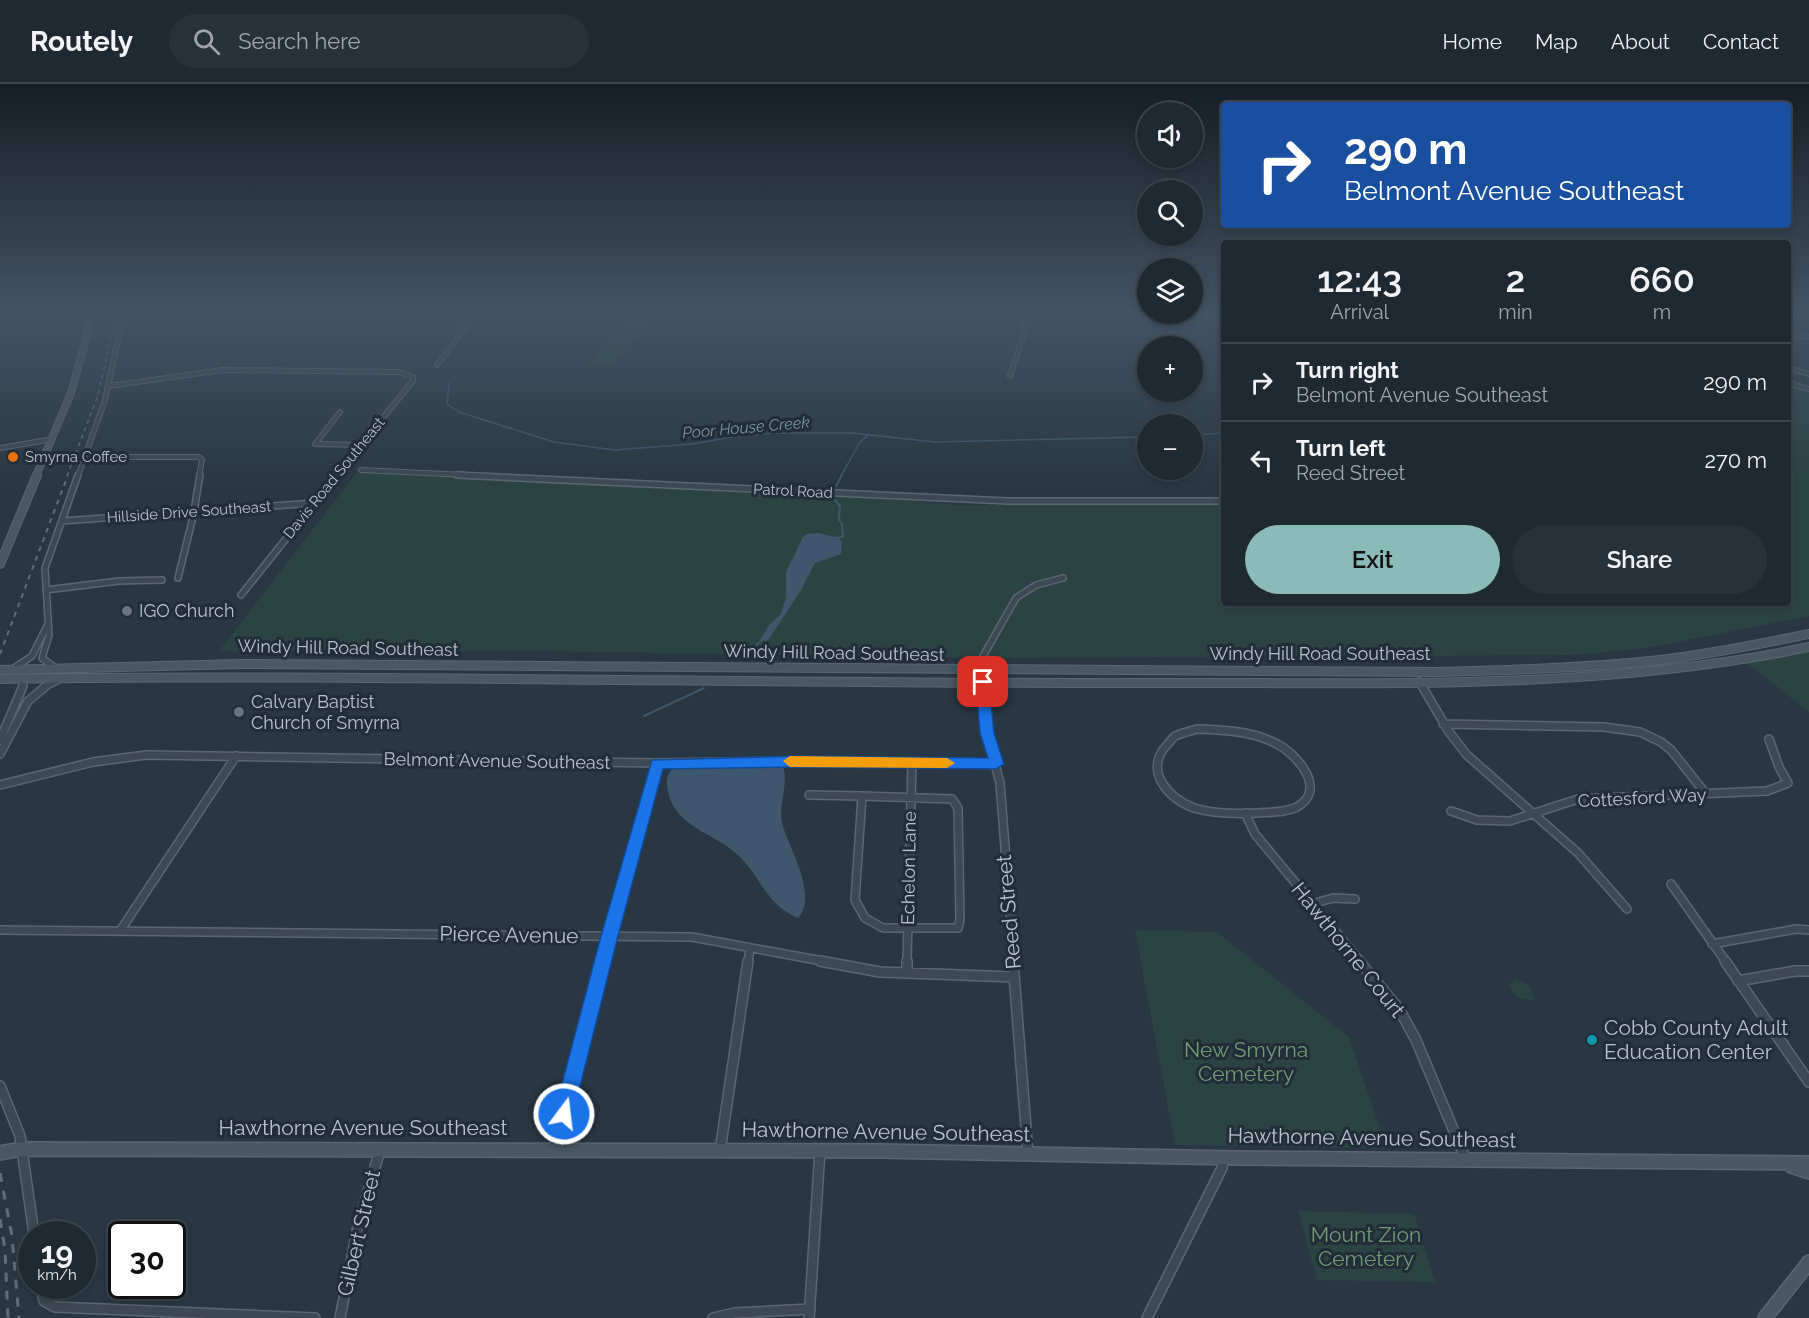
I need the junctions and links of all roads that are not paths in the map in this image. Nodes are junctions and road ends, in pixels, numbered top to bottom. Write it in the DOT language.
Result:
graph roads {
  1 [pos="79,370"];
  2 [pos="112,370"];
  3 [pos="1012,370"];
  4 [pos="1010,376"];
  5 [pos="1791,384"];
  6 [pos="109,386"];
  7 [pos="1809,389"];
  8 [pos="340,412"];
  9 [pos="53,439"];
  10 [pos="360,445"];
  11 [pos="0,448"];
  12 [pos="85,457"];
  13 [pos="362,470"];
  14 [pos="1221,501"];
  15 [pos="316,503"];
  16 [pos="194,512"];
  17 [pos="62,521"];
  18 [pos="0,564"];
  19 [pos="178,578"];
  20 [pos="1063,578"];
  21 [pos="162,580"];
  22 [pos="46,590"];
  23 [pos="241,595"];
  24 [pos="49,623"];
  25 [pos="1809,634"];
  26 [pos="1809,647"];
  27 [pos="54,667"];
  28 [pos="10,669"];
  29 [pos="0,670"];
  30 [pos="982,671"];
  31 [pos="72,676"];
  32 [pos="21,678"];
  33 [pos="0,679"];
  34 [pos="1419,681"];
  35 [pos="983,682"];
  36 [pos="1443,724"];
  37 [pos="1769,739"];
  38 [pos="0,740"];
  39 [pos="0,754"];
  40 [pos="236,756"];
  41 [pos="912,762"];
  42 [pos="657,763"];
  43 [pos="996,764"];
  44 [pos="0,785"];
  45 [pos="1706,794"];
  46 [pos="809,795"];
  47 [pos="862,795"];
  48 [pos="910,798"];
  49 [pos="1451,811"];
  50 [pos="1245,813"];
  51 [pos="1535,814"];
  52 [pos="1671,884"];
  53 [pos="1355,899"];
  54 [pos="1312,904"];
  55 [pos="1627,909"];
  56 [pos="907,929"];
  57 [pos="0,930"];
  58 [pos="1809,930"];
  59 [pos="120,931"];
  60 [pos="609,936"];
  61 [pos="1712,944"];
  62 [pos="750,948"];
  63 [pos="1809,971"];
  64 [pos="907,974"];
  65 [pos="1014,976"];
  66 [pos="1738,981"];
  67 [pos="1809,1082"];
  68 [pos="0,1086"];
  69 [pos="22,1149"];
  70 [pos="380,1149"];
  71 [pos="554,1149"];
  72 [pos="820,1150"];
  73 [pos="720,1151"];
  74 [pos="0,1153"];
  75 [pos="1028,1154"];
  76 [pos="1223,1157"];
  77 [pos="1467,1160"];
  78 [pos="1771,1161"];
  79 [pos="1809,1163"];
  80 [pos="1809,1172"];
  81 [pos="32,1221"];
  82 [pos="1809,1262"];
  83 [pos="43,1299"];
  84 [pos="809,1314"];
  85 [pos="315,1318"];
  86 [pos="340,1318"];
  87 [pos="713,1318"];
  88 [pos="1147,1318"];
  89 [pos="1765,1318"];
  1 -- 9 [label="main road"];
  2 -- 6 [label="street"];
  3 -- 4 [label="street"];
  5 -- 7 [label="street"];
  6 -- 10 [label="street, Davis Road Southeast"];
  6 -- 12 [label="street"];
  8 -- 10 [label="street"];
  9 -- 11 [label="street"];
  9 -- 18 [label="main road"];
  10 -- 15 [label="street, Davis Road Southeast"];
  12 -- 16 [label="street"];
  12 -- 17 [label="street"];
  13 -- 14 [label="street, Patrol Road"];
  15 -- 16 [label="street, Hillside Drive Southeast"];
  15 -- 23 [label="street, Davis Road Southeast"];
  16 -- 17 [label="street, Hillside Drive Southeast"];
  16 -- 19 [label="street"];
  17 -- 22 [label="street"];
  20 -- 30 [label="street"];
  21 -- 22 [label="street"];
  22 -- 24 [label="street"];
  24 -- 27 [label="street"];
  24 -- 28 [label="street"];
  25 -- 30 [label="main road, Windy Hill Road Southeast"];
  26 -- 34 [label="main road, Windy Hill Road Southeast"];
  27 -- 28 [label="main road, Windy Hill Road Southeast"];
  27 -- 30 [label="main road, Windy Hill Road Southeast"];
  28 -- 29 [label="main road, Windy Hill Road Southeast"];
  30 -- 35 [label="street, Reed Street"];
  31 -- 32 [label="main road, Windy Hill Road Southeast"];
  31 -- 35 [label="main road, Windy Hill Road Southeast"];
  31 -- 39 [label="street"];
  32 -- 33 [label="main road, Windy Hill Road Southeast"];
  32 -- 38 [label="street"];
  34 -- 35 [label="main road, Windy Hill Road Southeast"];
  34 -- 36 [label="street"];
  35 -- 43 [label="street, Reed Street"];
  36 -- 45 [label="street"];
  36 -- 51 [label="street"];
  37 -- 45 [label="street, Cottesford Way"];
  40 -- 42 [label="street, Belmont Avenue Southeast"];
  40 -- 44 [label="street, Belmont Avenue Southeast"];
  40 -- 59 [label="street"];
  41 -- 42 [label="street, Belmont Avenue Southeast"];
  41 -- 43 [label="street, Belmont Avenue Southeast"];
  41 -- 48 [label="street, Echelon Lane"];
  42 -- 60 [label="street"];
  43 -- 65 [label="street, Reed Street"];
  45 -- 51 [label="street, Cottesford Way"];
  46 -- 47 [label="street"];
  47 -- 48 [label="street"];
  47 -- 56 [label="street"];
  48 -- 56 [label="street, Echelon Lane"];
  48 -- 56 [label="street"];
  49 -- 51 [label="street, Cottesford Way"];
  50 -- 50 [label="street"];
  50 -- 54 [label="street, Hawthorne Court"];
  51 -- 55 [label="street"];
  52 -- 61 [label="street"];
  53 -- 54 [label="street"];
  54 -- 77 [label="street, Hawthorne Court"];
  56 -- 64 [label="street, Echelon Lane"];
  57 -- 59 [label="street, Pierce Avenue"];
  58 -- 61 [label="street"];
  59 -- 60 [label="street, Pierce Avenue"];
  60 -- 62 [label="street, Pierce Avenue"];
  60 -- 71 [label="street"];
  61 -- 66 [label="street"];
  62 -- 64 [label="street, Pierce Avenue"];
  62 -- 73 [label="street"];
  63 -- 66 [label="street"];
  64 -- 65 [label="street, Pierce Avenue"];
  65 -- 75 [label="street, Reed Street"];
  66 -- 67 [label="street"];
  68 -- 69 [label="street"];
  69 -- 70 [label="main road, Hawthorne Avenue Southeast"];
  69 -- 74 [label="main road, Hawthorne Avenue Southeast"];
  69 -- 81 [label="street"];
  70 -- 71 [label="main road, Hawthorne Avenue Southeast"];
  70 -- 86 [label="street, Gilbert Street"];
  71 -- 73 [label="main road, Hawthorne Avenue Southeast"];
  72 -- 73 [label="main road, Hawthorne Avenue Southeast"];
  72 -- 75 [label="main road, Hawthorne Avenue Southeast"];
  72 -- 84 [label="street"];
  75 -- 76 [label="main road, Hawthorne Avenue Southeast"];
  76 -- 77 [label="main road, Hawthorne Avenue Southeast"];
  76 -- 88 [label="street"];
  77 -- 78 [label="main road, Hawthorne Avenue Southeast"];
  78 -- 79 [label="main road, Hawthorne Avenue Southeast"];
  78 -- 80 [label="main road, Hawthorne Avenue Southeast"];
  82 -- 89 [label="main road"];
  83 -- 85 [label="street"];
  84 -- 87 [label="street"];
}
